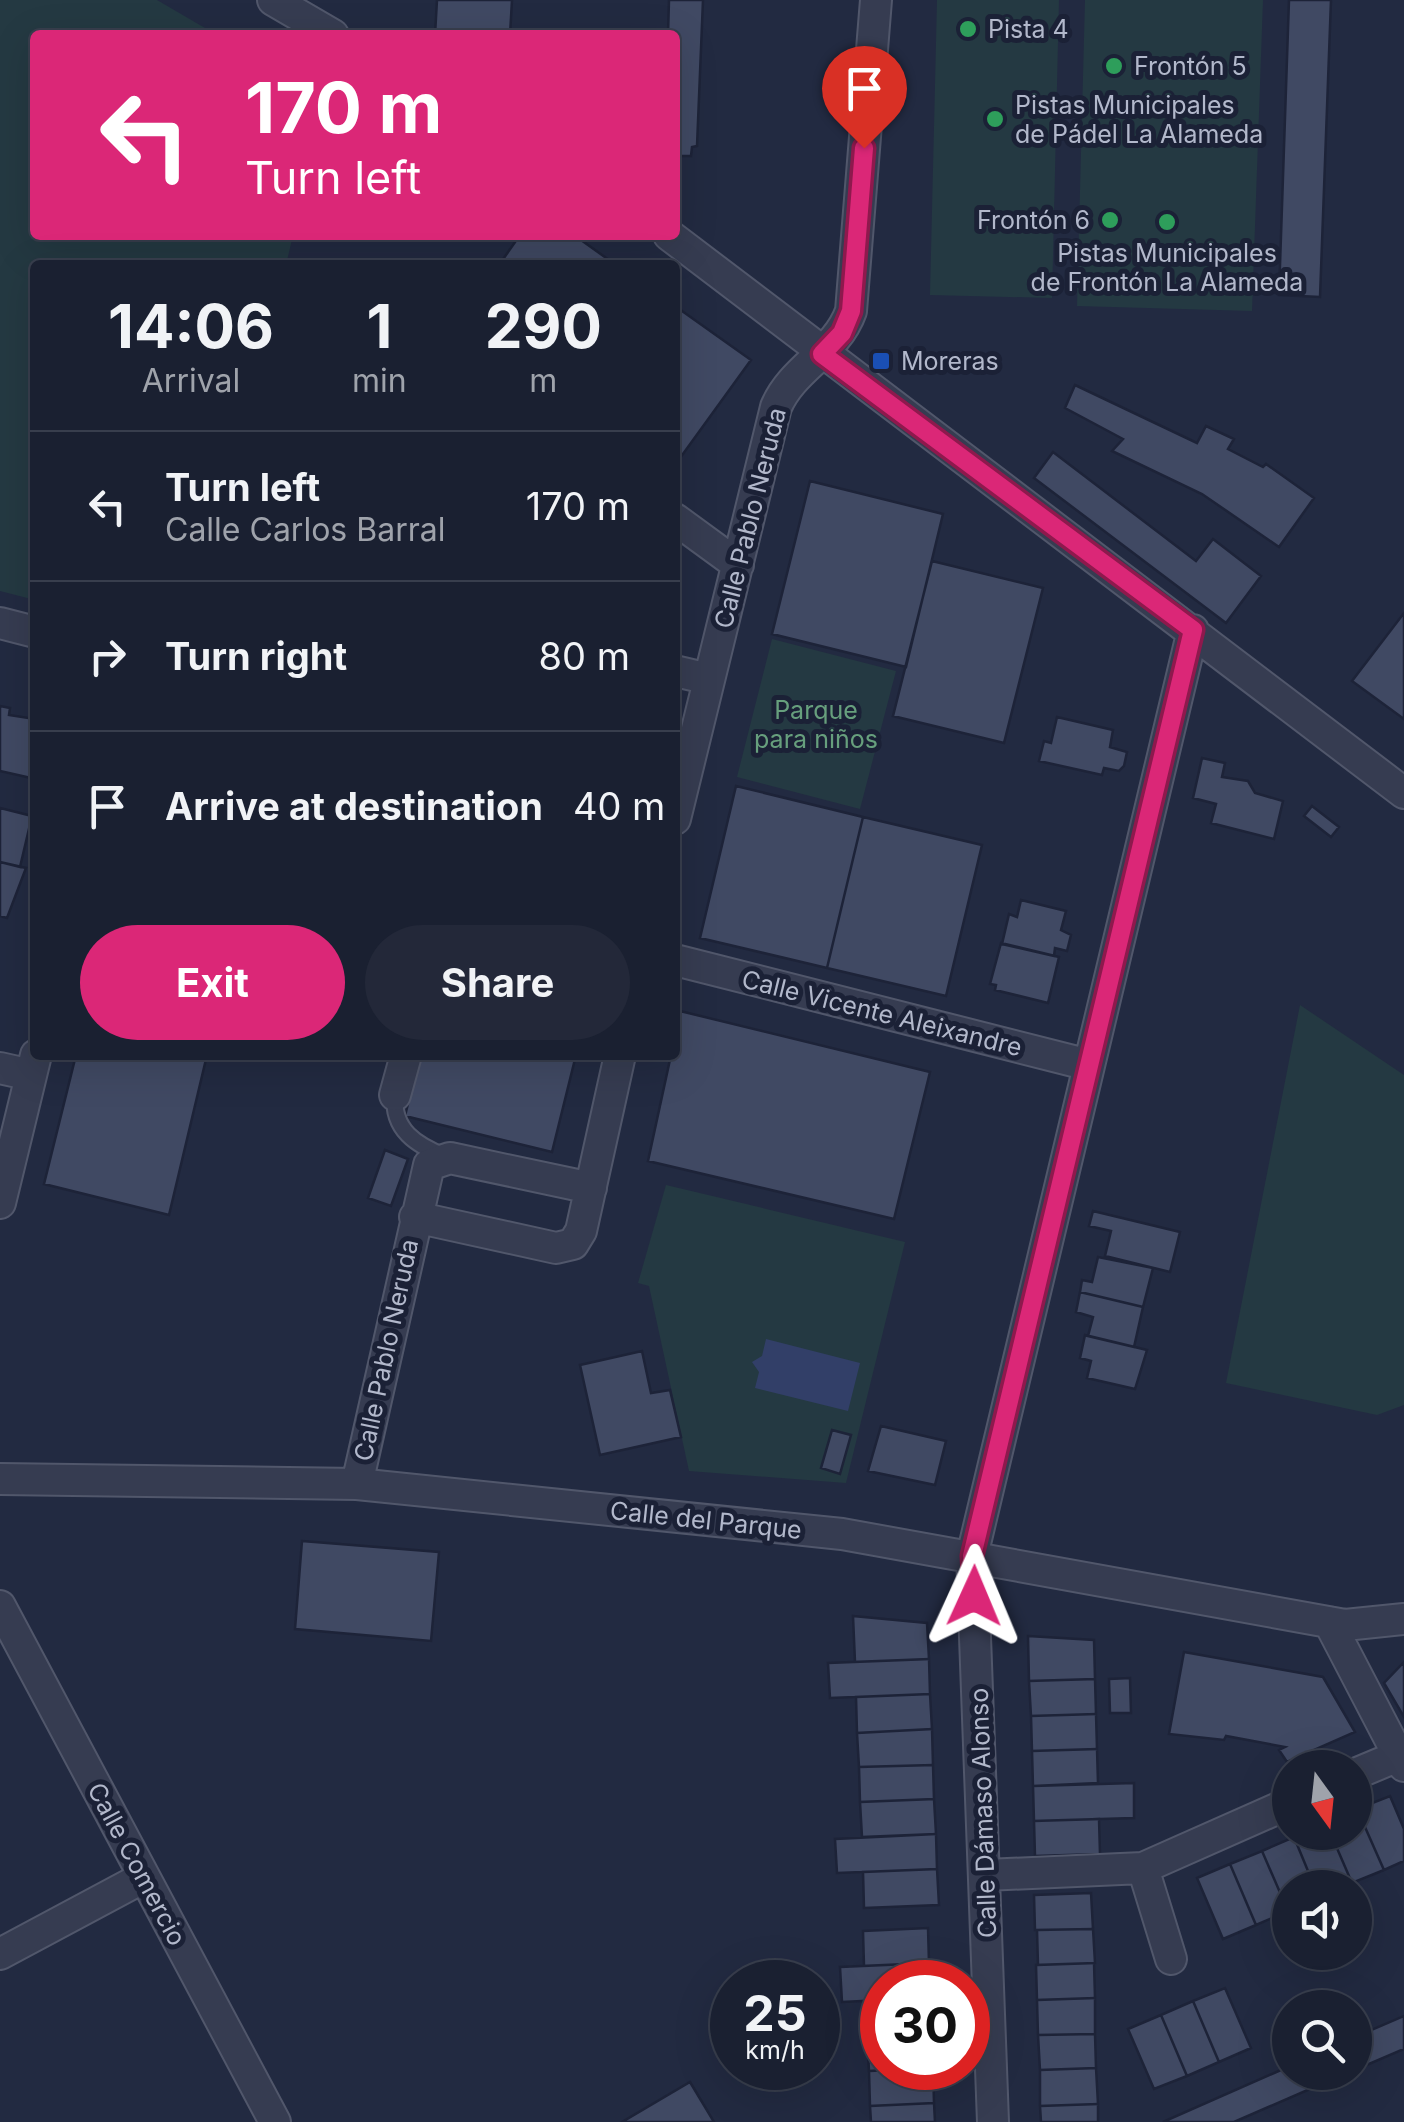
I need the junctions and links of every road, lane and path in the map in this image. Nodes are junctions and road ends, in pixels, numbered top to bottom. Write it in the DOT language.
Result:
graph roads {
  1 [pos="273,0"];
  2 [pos="876,0"];
  3 [pos="324,30"];
  4 [pos="676,240"];
  5 [pos="822,354"];
  6 [pos="680,523"];
  7 [pos="738,565"];
  8 [pos="0,623"];
  9 [pos="1193,630"];
  10 [pos="30,631"];
  11 [pos="680,672"];
  12 [pos="709,680"];
  13 [pos="1404,793"];
  14 [pos="680,798"];
  15 [pos="680,961"];
  16 [pos="405,1060"];
  17 [pos="619,1060"];
  18 [pos="34,1065"];
  19 [pos="1088,1066"];
  20 [pos="0,1068"];
  21 [pos="395,1095"];
  22 [pos="450,1158"];
  23 [pos="590,1188"];
  24 [pos="0,1203"];
  25 [pos="415,1217"];
  26 [pos="0,1479"];
  27 [pos="357,1484"];
  28 [pos="972,1556"];
  29 [pos="0,1606"];
  30 [pos="1404,1619"];
  31 [pos="1328,1622"];
  32 [pos="1401,1761"];
  33 [pos="1372,1769"];
  34 [pos="1272,1811"];
  35 [pos="1143,1868"];
  36 [pos="986,1875"];
  37 [pos="144,1877"];
  38 [pos="0,1954"];
  39 [pos="1171,1959"];
  40 [pos="275,2122"];
  41 [pos="993,2122"];
  1 -- 3 [label="street"];
  2 -- 5 [label="street, Calle Pablo Neruda"];
  4 -- 5 [label="street"];
  5 -- 7 [label="street, Calle Pablo Neruda"];
  5 -- 9 [label="street"];
  6 -- 7 [label="street"];
  7 -- 12 [label="street, Calle Pablo Neruda"];
  8 -- 10 [label="street"];
  9 -- 13 [label="street"];
  9 -- 19 [label="street, Calle Dámaso Alonso"];
  11 -- 12 [label="street"];
  12 -- 14 [label="street, Calle Pablo Neruda"];
  15 -- 19 [label="street, Calle Vicente Aleixandre"];
  16 -- 21 [label="street"];
  17 -- 23 [label="street, Calle Pablo Neruda"];
  18 -- 20 [label="street"];
  18 -- 24 [label="street"];
  19 -- 28 [label="street, Calle Dámaso Alonso"];
  21 -- 22 [label="lane"];
  22 -- 23 [label="street"];
  22 -- 25 [label="street, Calle Pablo Neruda"];
  23 -- 25 [label="street, Calle Pablo Neruda"];
  25 -- 27 [label="street, Calle Pablo Neruda"];
  26 -- 27 [label="street, Calle del Parque"];
  27 -- 28 [label="street, Calle del Parque"];
  28 -- 31 [label="street, Calle del Parque"];
  28 -- 36 [label="street, Calle Dámaso Alonso"];
  29 -- 37 [label="street, Calle Comercio"];
  30 -- 31 [label="street, Calle del Parque"];
  31 -- 32 [label="street"];
  32 -- 33 [label="street"];
  34 -- 35 [label="street"];
  35 -- 36 [label="street"];
  35 -- 39 [label="street"];
  36 -- 41 [label="street, Calle Dámaso Alonso"];
  37 -- 38 [label="street"];
  37 -- 40 [label="street, Calle Comercio"];
}
